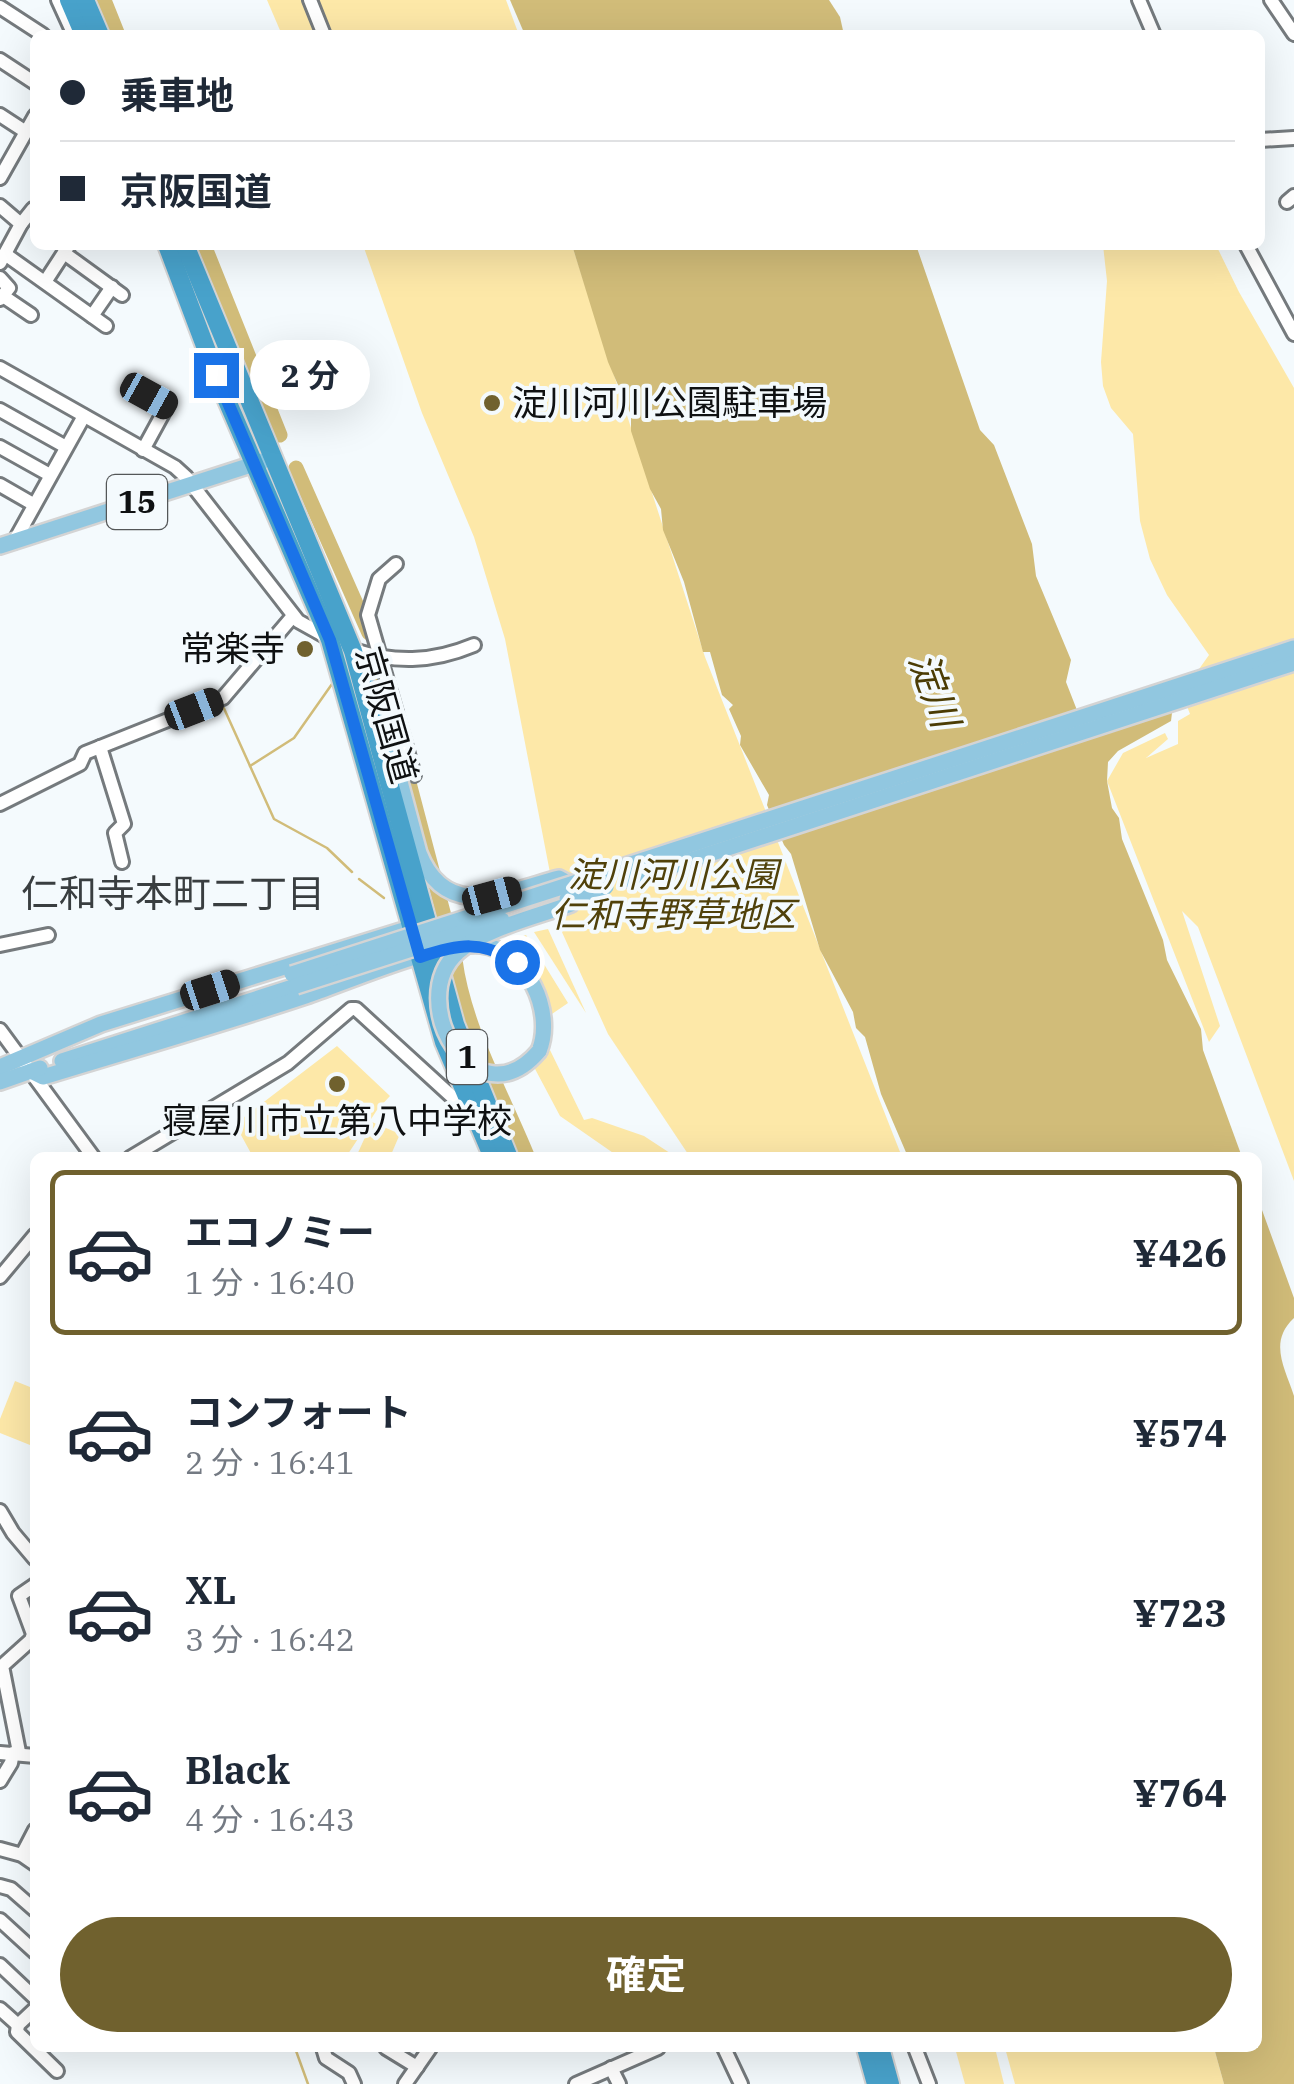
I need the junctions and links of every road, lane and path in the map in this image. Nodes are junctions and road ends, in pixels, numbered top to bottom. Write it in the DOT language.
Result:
graph roads {
  1 [pos="58,0"];
  2 [pos="69,0"];
  3 [pos="86,0"];
  4 [pos="310,0"];
  5 [pos="1139,0"];
  6 [pos="1271,0"];
  7 [pos="0,7"];
  8 [pos="36,30"];
  9 [pos="80,30"];
  10 [pos="81,30"];
  11 [pos="83,30"];
  12 [pos="322,30"];
  13 [pos="1152,30"];
  14 [pos="1294,34"];
  15 [pos="0,60"];
  16 [pos="30,80"];
  17 [pos="0,115"];
  18 [pos="30,125"];
  19 [pos="26,132"];
  20 [pos="1294,138"];
  21 [pos="1265,140"];
  22 [pos="0,178"];
  23 [pos="0,206"];
  24 [pos="30,212"];
  25 [pos="20,224"];
  26 [pos="6,234"];
  27 [pos="65,250"];
  28 [pos="67,250"];
  29 [pos="169,250"];
  30 [pos="188,250"];
  31 [pos="1249,250"];
  32 [pos="3,258"];
  33 [pos="0,278"];
  34 [pos="45,282"];
  35 [pos="1,298"];
  36 [pos="31,315"];
  37 [pos="92,316"];
  38 [pos="106,326"];
  39 [pos="1294,334"];
  40 [pos="2,374"];
  41 [pos="130,386"];
  42 [pos="0,410"];
  43 [pos="84,416"];
  44 [pos="0,447"];
  45 [pos="66,447"];
  46 [pos="144,450"];
  47 [pos="264,460"];
  48 [pos="50,474"];
  49 [pos="192,484"];
  50 [pos="1,489"];
  51 [pos="33,504"];
  52 [pos="5,547"];
  53 [pos="396,564"];
  54 [pos="294,616"];
  55 [pos="330,640"];
  56 [pos="474,645"];
  57 [pos="1294,648"];
  58 [pos="353,650"];
  59 [pos="382,658"];
  60 [pos="1294,663"];
  61 [pos="100,747"];
  62 [pos="400,754"];
  63 [pos="414,774"];
  64 [pos="0,804"];
  65 [pos="122,862"];
  66 [pos="604,881"];
  67 [pos="573,890"];
  68 [pos="419,925"];
  69 [pos="48,935"];
  70 [pos="0,945"];
  71 [pos="427,955"];
  72 [pos="294,980"];
  73 [pos="0,1030"];
  74 [pos="56,1044"];
  75 [pos="0,1057"];
  76 [pos="25,1064"];
  77 [pos="0,1066"];
  78 [pos="0,1082"];
  79 [pos="472,1109"];
  80 [pos="90,1152"];
  81 [pos="140,1152"];
  82 [pos="490,1152"];
  83 [pos="506,1152"];
  84 [pos="30,1241"];
  85 [pos="0,1277"];
  86 [pos="0,1511"];
  87 [pos="30,1553"];
  88 [pos="30,1588"];
  89 [pos="30,1626"];
  90 [pos="30,1641"];
  91 [pos="1,1673"];
  92 [pos="10,1753"];
  93 [pos="0,1781"];
  94 [pos="30,1840"];
  95 [pos="1,1853"];
  96 [pos="22,1855"];
  97 [pos="30,1861"];
  98 [pos="0,1886"];
  99 [pos="30,1906"];
  100 [pos="0,1920"];
  101 [pos="30,1947"];
  102 [pos="0,1965"];
  103 [pos="30,1993"];
  104 [pos="0,2009"];
  105 [pos="30,2014"];
  106 [pos="18,2025"];
  107 [pos="30,2044"];
  108 [pos="38,2052"];
  109 [pos="324,2052"];
  110 [pos="393,2052"];
  111 [pos="427,2052"];
  112 [pos="652,2052"];
  113 [pos="726,2052"];
  114 [pos="867,2052"];
  115 [pos="881,2052"];
  116 [pos="917,2052"];
  117 [pos="417,2067"];
  118 [pos="57,2070"];
  119 [pos="614,2079"];
  120 [pos="354,2084"];
  121 [pos="405,2084"];
  122 [pos="576,2084"];
  123 [pos="741,2084"];
  124 [pos="876,2084"];
  125 [pos="890,2084"];
  126 [pos="930,2084"];
  1 -- 9 [label="street"];
  2 -- 10 [label="highway"];
  3 -- 11 [label="highway"];
  4 -- 12 [label="street"];
  5 -- 13 [label="street"];
  6 -- 14 [label="street"];
  7 -- 8 [label="street"];
  15 -- 16 [label="street"];
  17 -- 19 [label="street"];
  18 -- 19 [label="street"];
  19 -- 22 [label="street"];
  20 -- 21 [label="street"];
  23 -- 25 [label="street"];
  24 -- 25 [label="street"];
  25 -- 26 [label="street"];
  26 -- 32 [label="street"];
  27 -- 34 [label="street"];
  28 -- 37 [label="street"];
  29 -- 47 [label="highway, 京阪国道 / 1"];
  30 -- 47 [label="highway, 京阪国道 / 1"];
  31 -- 39 [label="street"];
  32 -- 34 [label="street"];
  33 -- 35 [label="street"];
  34 -- 37 [label="street"];
  35 -- 36 [label="street"];
  37 -- 38 [label="street"];
  40 -- 43 [label="street"];
  41 -- 46 [label="street"];
  42 -- 45 [label="street"];
  43 -- 45 [label="street"];
  43 -- 46 [label="street"];
  44 -- 48 [label="street"];
  45 -- 48 [label="street"];
  46 -- 49 [label="street"];
  47 -- 49 [label="main road, 15"];
  47 -- 55 [label="highway, 京阪国道 / 1"];
  47 -- 58 [label="highway, 京阪国道 / 1"];
  48 -- 51 [label="street"];
  49 -- 52 [label="main road, 15"];
  49 -- 54 [label="street"];
  50 -- 51 [label="street"];
  51 -- 52 [label="street"];
  53 -- 59 [label="street"];
  54 -- 55 [label="street"];
  54 -- 61 [label="street"];
  55 -- 58 [label="street"];
  55 -- 68 [label="highway, 京阪国道 / 1"];
  56 -- 59 [label="street"];
  57 -- 60 [label="main road"];
  58 -- 59 [label="street"];
  58 -- 62 [label="main road"];
  58 -- 68 [label="highway, 京阪国道 / 1"];
  59 -- 62 [label="street"];
  61 -- 64 [label="street"];
  61 -- 65 [label="street"];
  62 -- 63 [label="street"];
  62 -- 67 [label="main road"];
  66 -- 67 [label="main road, bridge"];
  67 -- 71 [label="main road, bridge"];
  67 -- 72 [label="main road, bridge"];
  68 -- 71 [label="highway, 京阪国道 / 1"];
  68 -- 74 [label="main road"];
  69 -- 70 [label="street"];
  71 -- 76 [label="main road"];
  71 -- 79 [label="highway, 京阪国道 / 1"];
  71 -- 83 [label="highway, 京阪国道 / 1"];
  72 -- 74 [label="main road"];
  72 -- 76 [label="main road"];
  73 -- 76 [label="street"];
  74 -- 76 [label="main road"];
  75 -- 76 [label="main road"];
  76 -- 77 [label="main road"];
  76 -- 78 [label="main road"];
  76 -- 80 [label="street"];
  79 -- 81 [label="street"];
  79 -- 82 [label="highway, 京阪国道 / 1"];
  84 -- 85 [label="street"];
  86 -- 87 [label="street"];
  88 -- 89 [label="street"];
  90 -- 91 [label="street"];
  91 -- 92 [label="street"];
  92 -- 93 [label="street"];
  94 -- 96 [label="street"];
  95 -- 96 [label="street"];
  96 -- 97 [label="street"];
  98 -- 99 [label="street"];
  100 -- 101 [label="street"];
  102 -- 103 [label="street"];
  104 -- 106 [label="street"];
  105 -- 106 [label="street"];
  106 -- 107 [label="street"];
  108 -- 118 [label="street"];
  109 -- 120 [label="street"];
  110 -- 117 [label="street"];
  111 -- 117 [label="street"];
  112 -- 119 [label="street"];
  113 -- 123 [label="street"];
  114 -- 124 [label="highway"];
  115 -- 125 [label="highway"];
  116 -- 126 [label="street"];
  117 -- 121 [label="street"];
  119 -- 122 [label="street"];
}
